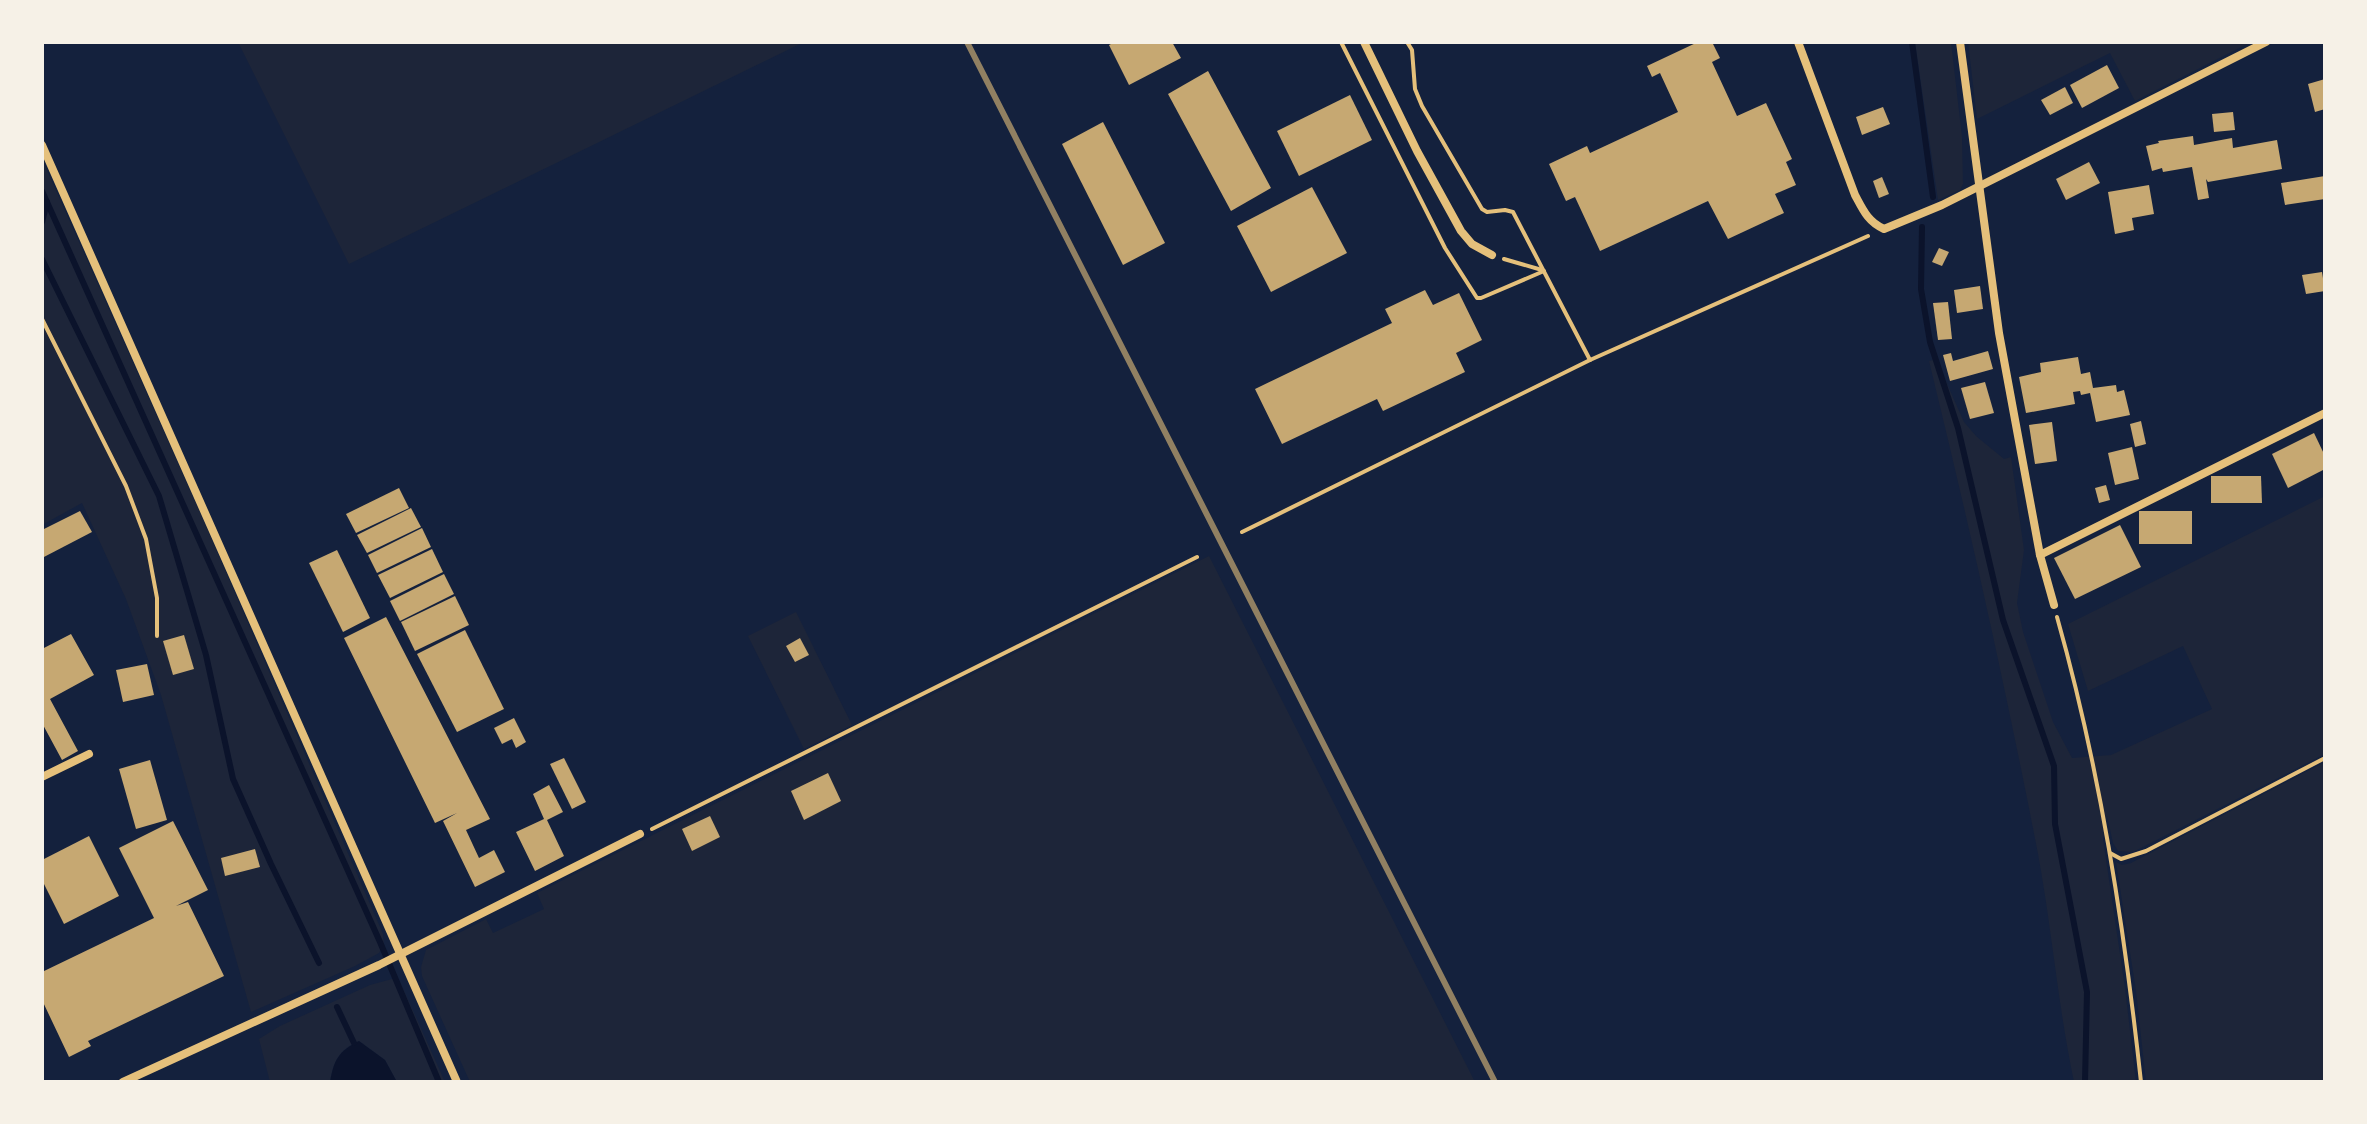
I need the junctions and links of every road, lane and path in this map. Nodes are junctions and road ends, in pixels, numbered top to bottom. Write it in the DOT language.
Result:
graph roads {
  1 [pos="1364,42"];
  2 [pos="1407,42"];
  3 [pos="1798,42"];
  4 [pos="1960,42"];
  5 [pos="2266,42"];
  6 [pos="42,145"];
  7 [pos="1979,187"];
  8 [pos="1884,229"];
  9 [pos="1492,255"];
  10 [pos="1544,271"];
  11 [pos="42,319"];
  12 [pos="1590,360"];
  13 [pos="2325,413"];
  14 [pos="1242,532"];
  15 [pos="2040,555"];
  16 [pos="1197,557"];
  17 [pos="2054,605"];
  18 [pos="157,636"];
  19 [pos="89,754"];
  20 [pos="2325,758"];
  21 [pos="42,777"];
  22 [pos="640,834"];
  23 [pos="2110,853"];
  24 [pos="397,954"];
  25 [pos="123,1082"];
  26 [pos="457,1082"];
  27 [pos="2141,1082"];
  1 -- 9 [label="street"];
  2 -- 10 [label="path"];
  3 -- 8 [label="street"];
  4 -- 7 [label="street"];
  5 -- 7 [label="street"];
  6 -- 24 [label="street"];
  7 -- 8 [label="street"];
  7 -- 15 [label="street"];
  8 -- 12 [label="path"];
  9 -- 10 [label="path"];
  10 -- 12 [label="path"];
  11 -- 18 [label="path"];
  12 -- 14 [label="path"];
  13 -- 15 [label="street"];
  15 -- 17 [label="street"];
  16 -- 22 [label="path"];
  17 -- 23 [label="path"];
  19 -- 21 [label="street"];
  20 -- 23 [label="path"];
  22 -- 24 [label="street"];
  23 -- 27 [label="path"];
  24 -- 25 [label="street"];
  24 -- 26 [label="street"];
}
